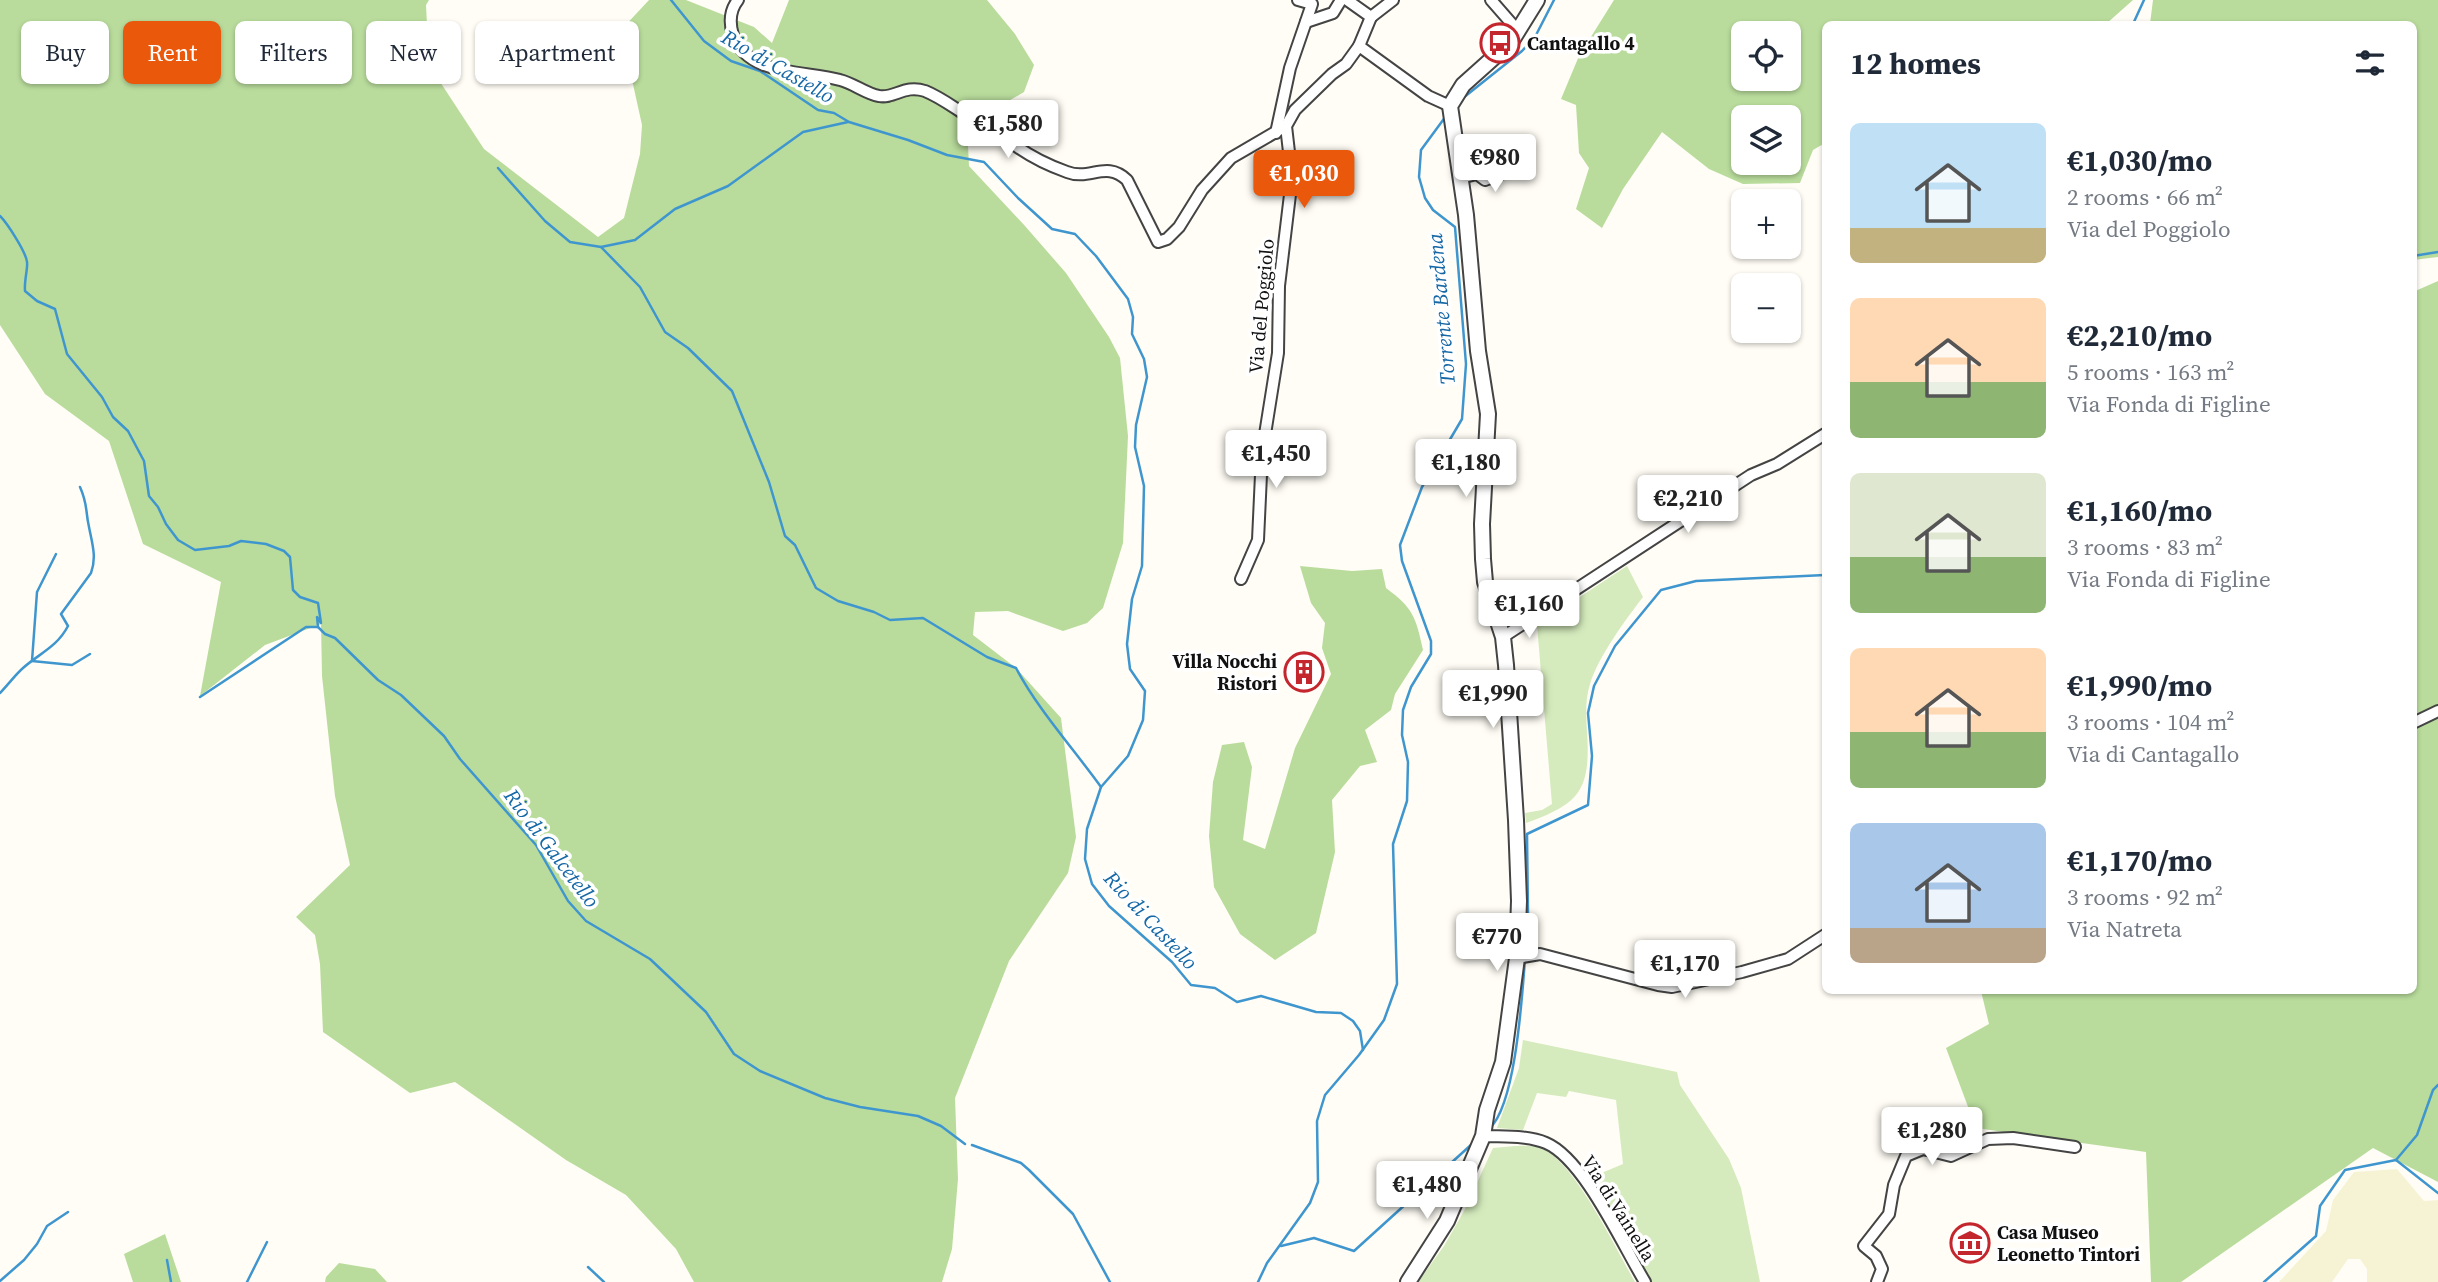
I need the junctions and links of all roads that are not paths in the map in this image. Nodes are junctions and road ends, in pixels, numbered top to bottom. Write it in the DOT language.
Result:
graph roads {
  1 [pos="738,0"];
  2 [pos="1298,0"];
  3 [pos="1344,0"];
  4 [pos="1393,0"];
  5 [pos="1491,0"];
  6 [pos="1537,0"];
  7 [pos="1315,2"];
  8 [pos="1371,17"];
  9 [pos="1306,22"];
  10 [pos="1519,32"];
  11 [pos="1359,47"];
  12 [pos="1450,111"];
  13 [pos="1281,130"];
  14 [pos="1519,167"];
  15 [pos="1460,178"];
  16 [pos="1822,436"];
  17 [pos="1241,579"];
  18 [pos="1503,638"];
  19 [pos="2438,711"];
  20 [pos="2417,721"];
  21 [pos="1822,937"];
  22 [pos="1522,957"];
  23 [pos="1483,1131"];
  24 [pos="2075,1147"];
  25 [pos="1408,1282"];
  26 [pos="1644,1282"];
  27 [pos="1877,1282"];
  1 -- 13 [label="street"];
  2 -- 7 [label="street"];
  3 -- 8 [label="street"];
  3 -- 9 [label="street"];
  4 -- 8 [label="street"];
  5 -- 10 [label="street"];
  6 -- 10 [label="street"];
  7 -- 9 [label="street, Via del Poggiolo"];
  8 -- 11 [label="street"];
  9 -- 13 [label="street, Via del Poggiolo"];
  10 -- 12 [label="street"];
  11 -- 12 [label="street"];
  11 -- 13 [label="street"];
  12 -- 15 [label="street"];
  13 -- 17 [label="street, Via del Poggiolo"];
  14 -- 15 [label="street"];
  15 -- 18 [label="street"];
  16 -- 18 [label="street"];
  18 -- 22 [label="street"];
  19 -- 20 [label="street"];
  21 -- 22 [label="street"];
  22 -- 23 [label="street"];
  23 -- 25 [label="street"];
  23 -- 26 [label="street, Via di Vainella"];
  24 -- 27 [label="street"];
}
